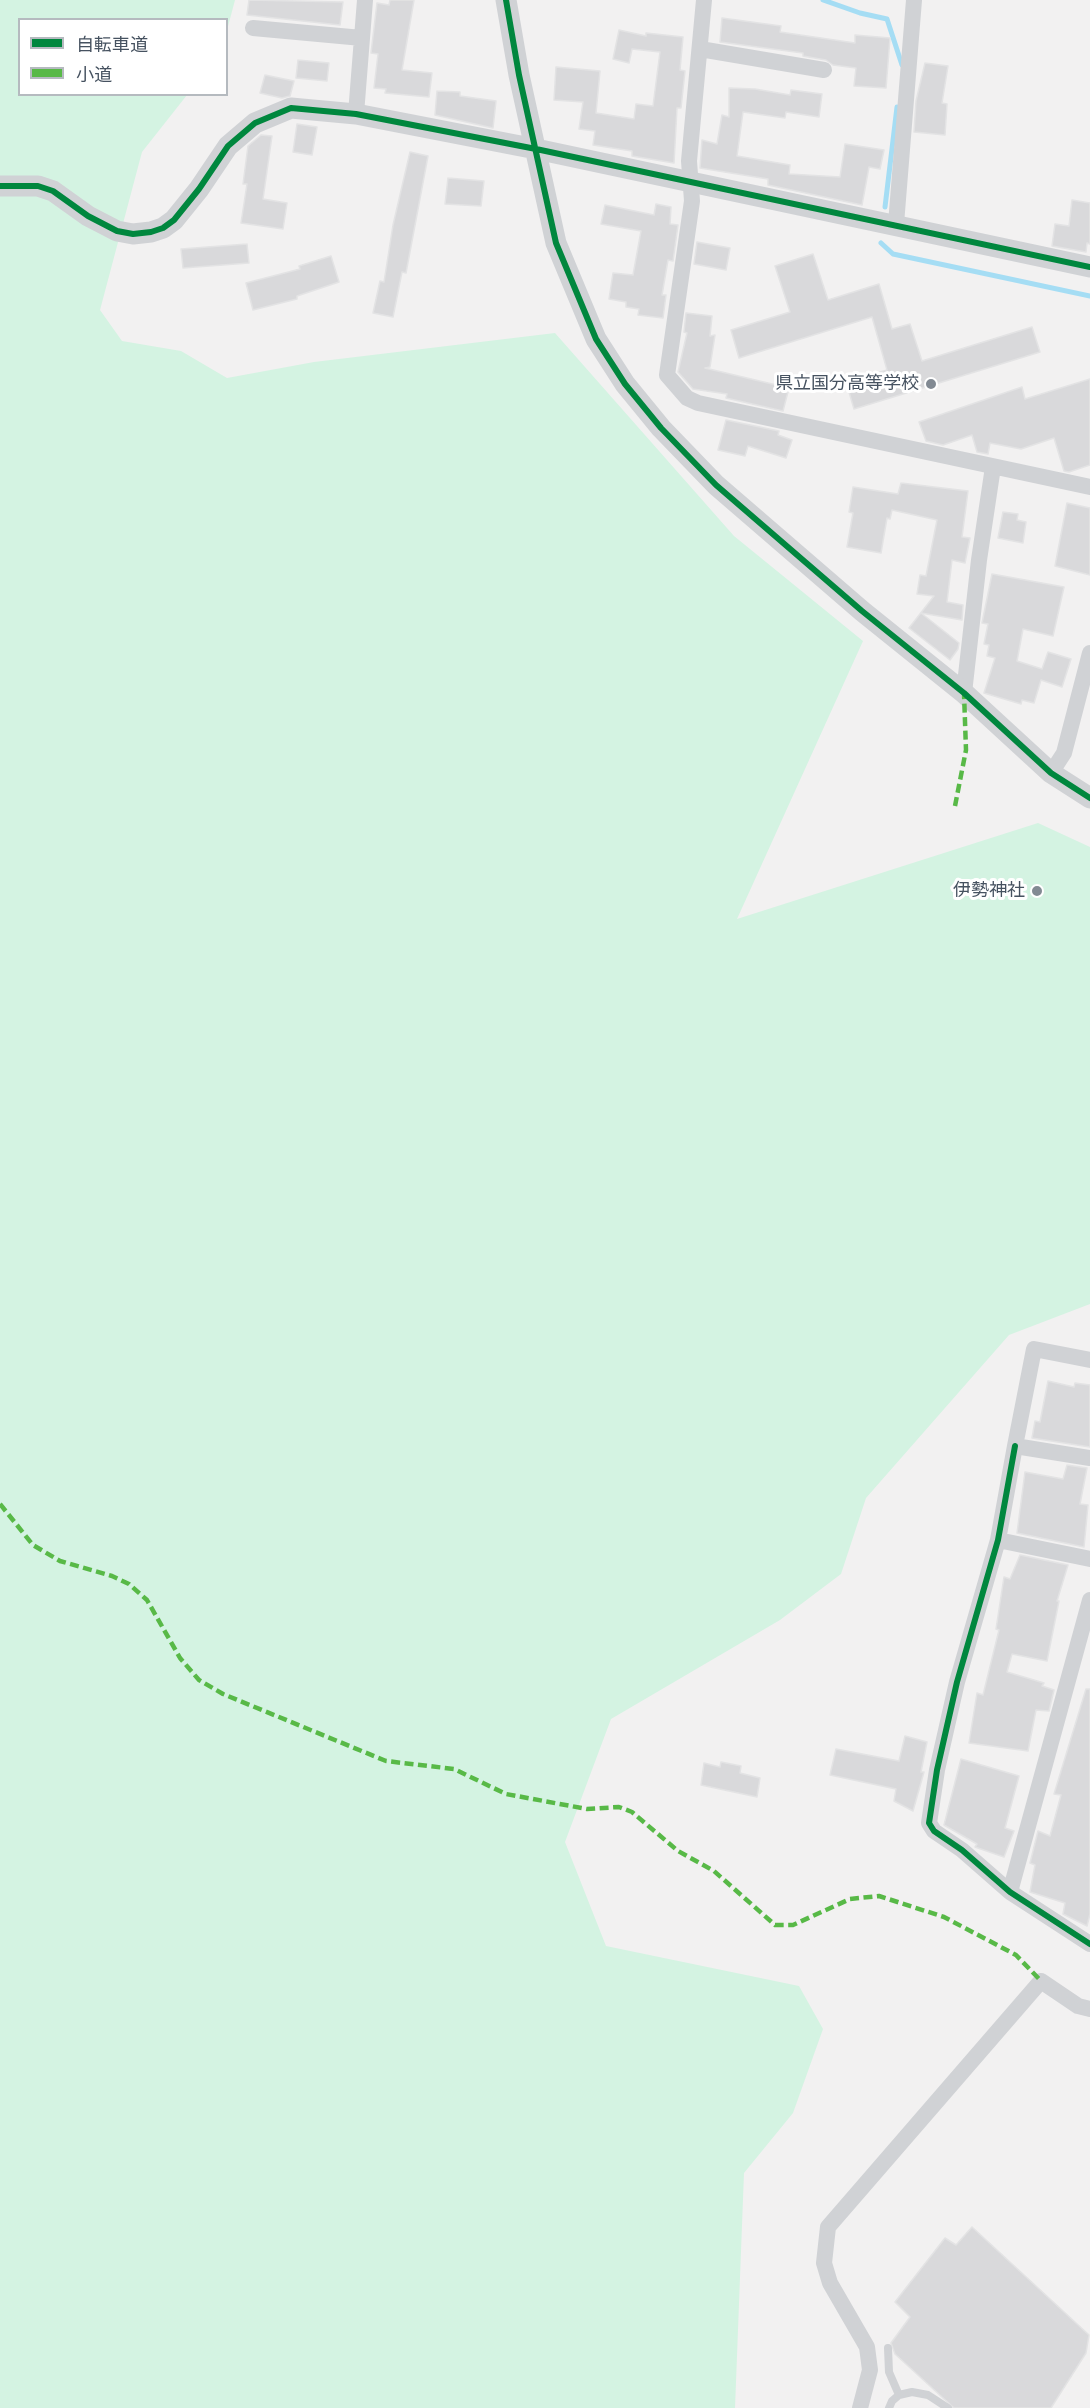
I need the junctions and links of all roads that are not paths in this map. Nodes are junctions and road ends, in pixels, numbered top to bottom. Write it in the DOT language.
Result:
graph roads {
  1 [pos="365,0"];
  2 [pos="506,0"];
  3 [pos="704,0"];
  4 [pos="914,0"];
  5 [pos="254,28"];
  6 [pos="362,38"];
  7 [pos="700,49"];
  8 [pos="824,70"];
  9 [pos="356,114"];
  10 [pos="536,149"];
  11 [pos="691,181"];
  12 [pos="0,186"];
  13 [pos="896,224"];
  14 [pos="1090,267"];
  15 [pos="993,467"];
  16 [pos="1090,487"];
  17 [pos="1090,653"];
  18 [pos="964,693"];
  19 [pos="1051,772"];
  20 [pos="1090,798"];
  21 [pos="1090,1360"];
  22 [pos="1015,1446"];
  23 [pos="1090,1458"];
  24 [pos="998,1540"];
  25 [pos="1090,1559"];
  26 [pos="1090,1600"];
  27 [pos="1010,1892"];
  28 [pos="1090,1944"];
  29 [pos="1090,2009"];
  30 [pos="888,2348"];
  31 [pos="899,2395"];
  32 [pos="860,2408"];
  33 [pos="889,2408"];
  34 [pos="948,2408"];
  1 -- 6 [label="street"];
  2 -- 10 [label="street"];
  3 -- 7 [label="street"];
  4 -- 13 [label="street"];
  5 -- 6 [label="street"];
  6 -- 9 [label="street"];
  7 -- 8 [label="street"];
  7 -- 11 [label="street"];
  9 -- 10 [label="street"];
  9 -- 12 [label="street"];
  10 -- 11 [label="street"];
  10 -- 18 [label="street"];
  11 -- 13 [label="street"];
  11 -- 15 [label="street"];
  13 -- 14 [label="street"];
  15 -- 16 [label="street"];
  15 -- 18 [label="street"];
  17 -- 19 [label="street"];
  18 -- 19 [label="street"];
  19 -- 20 [label="street"];
  21 -- 22 [label="street"];
  22 -- 23 [label="street"];
  22 -- 24 [label="street"];
  24 -- 25 [label="street"];
  24 -- 27 [label="street"];
  26 -- 27 [label="street"];
  27 -- 28 [label="street"];
  29 -- 32 [label="street"];
  30 -- 31 [label="lane"];
  31 -- 33 [label="lane"];
  31 -- 34 [label="lane"];
}
